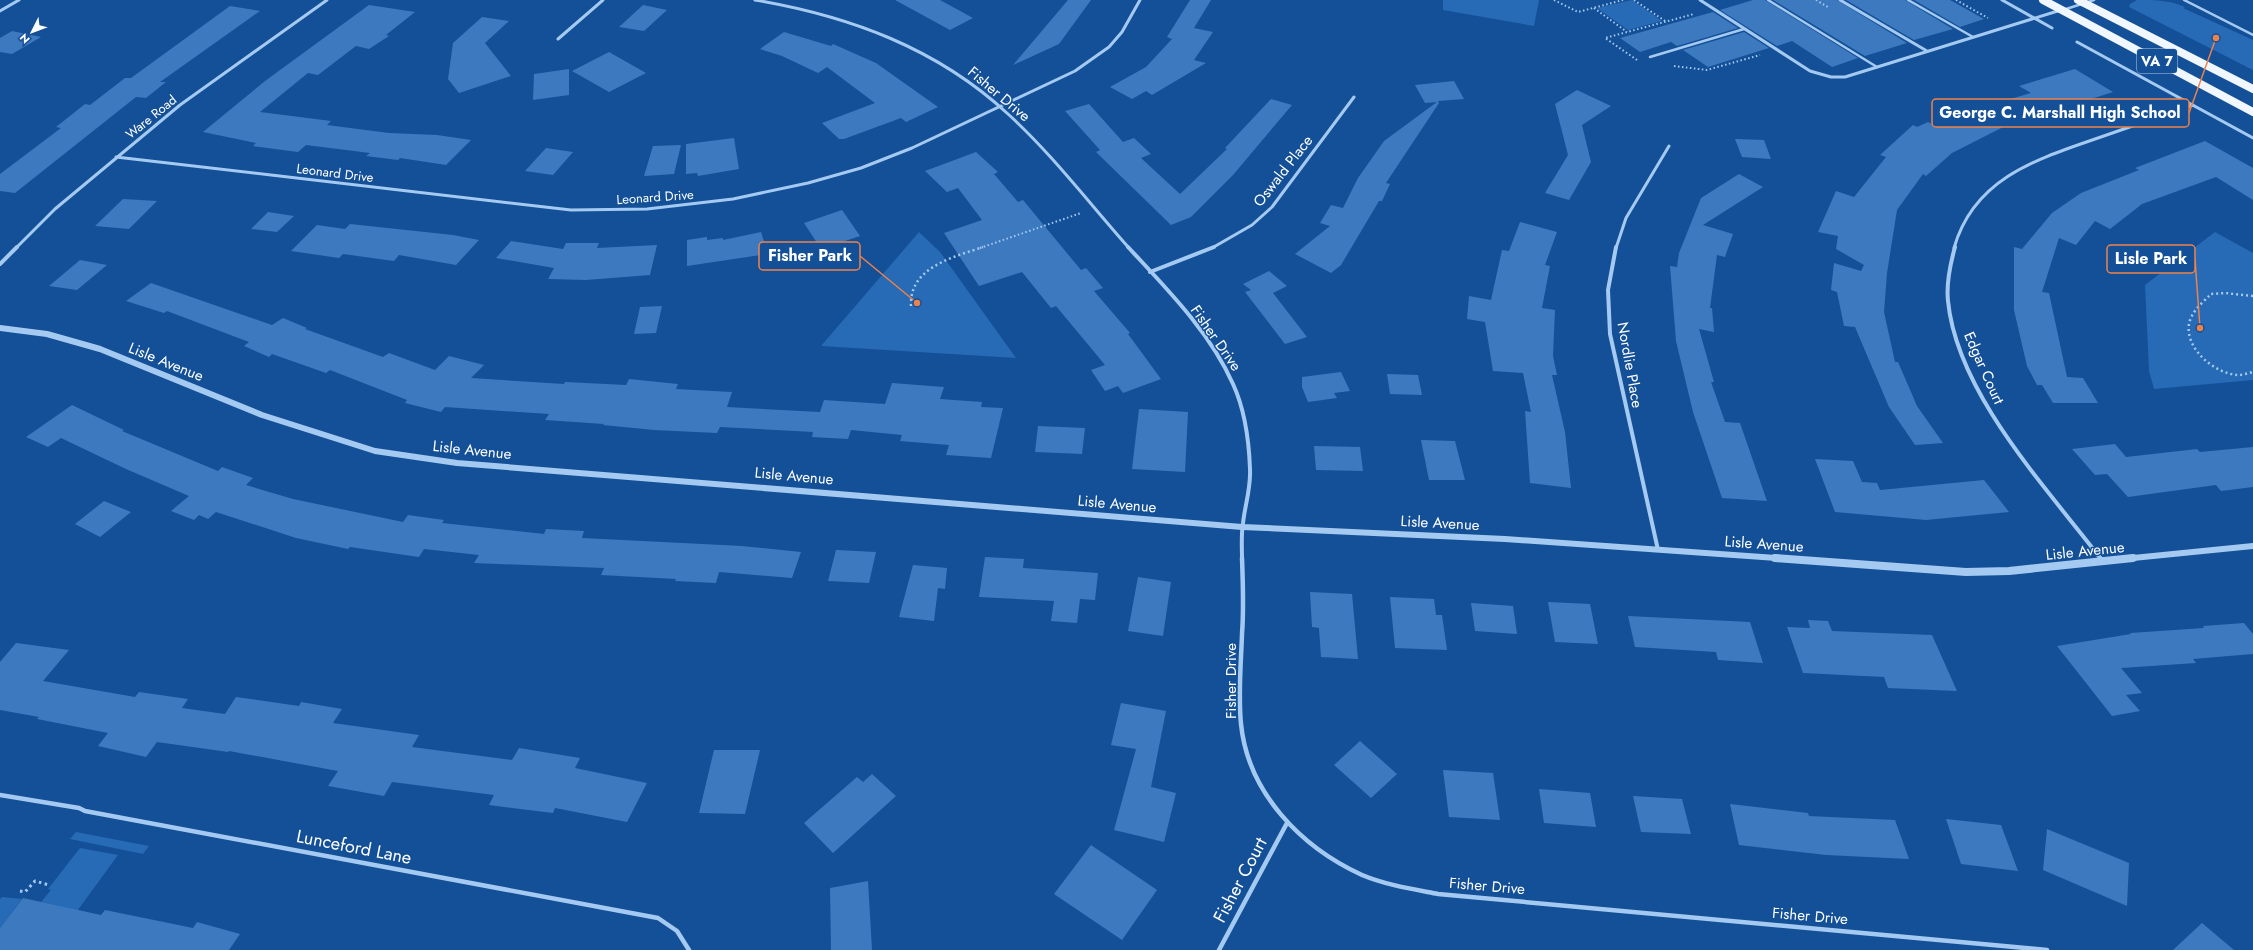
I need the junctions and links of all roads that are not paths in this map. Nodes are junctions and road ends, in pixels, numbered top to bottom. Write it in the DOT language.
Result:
graph roads {
  1 [pos="19,0"];
  2 [pos="326,0"];
  3 [pos="603,0"];
  4 [pos="755,0"];
  5 [pos="1140,0"];
  6 [pos="1700,0"];
  7 [pos="1768,0"];
  8 [pos="1840,0"];
  9 [pos="1908,0"];
  10 [pos="2002,0"];
  11 [pos="2043,0"];
  12 [pos="2094,0"];
  13 [pos="2184,0"];
  14 [pos="2081,2"];
  15 [pos="2062,10"];
  16 [pos="0,11"];
  17 [pos="2033,18"];
  18 [pos="2052,28"];
  19 [pos="1744,29"];
  20 [pos="2253,35"];
  21 [pos="1973,37"];
  22 [pos="558,39"];
  23 [pos="2077,42"];
  24 [pos="1927,51"];
  25 [pos="1650,57"];
  26 [pos="1877,67"];
  27 [pos="2253,89"];
  28 [pos="1354,97"];
  29 [pos="2193,105"];
  30 [pos="1000,106"];
  31 [pos="2253,112"];
  32 [pos="2253,138"];
  33 [pos="1669,146"];
  34 [pos="116,158"];
  35 [pos="0,264"];
  36 [pos="1150,272"];
  37 [pos="0,328"];
  38 [pos="1242,528"];
  39 [pos="2253,546"];
  40 [pos="1658,550"];
  41 [pos="2103,562"];
  42 [pos="0,795"];
  43 [pos="1286,823"];
  44 [pos="689,950"];
  45 [pos="1219,950"];
  46 [pos="2047,950"];
  1 -- 16 [label="street"];
  2 -- 34 [label="street, Ware Road"];
  3 -- 22 [label="street"];
  4 -- 30 [label="street, Fisher Drive"];
  5 -- 30 [label="street, Leonard Drive"];
  6 -- 19 [label="street"];
  7 -- 26 [label="lane"];
  8 -- 24 [label="street"];
  9 -- 21 [label="lane"];
  10 -- 17 [label="street"];
  11 -- 15 [label="main road, VA 7"];
  12 -- 14 [label="lane"];
  13 -- 20 [label="lane"];
  14 -- 15 [label="lane"];
  14 -- 27 [label="main road, VA 7"];
  15 -- 17 [label="street"];
  15 -- 31 [label="main road, VA 7"];
  17 -- 18 [label="street"];
  17 -- 21 [label="street"];
  19 -- 25 [label="lane"];
  19 -- 26 [label="street"];
  21 -- 24 [label="street"];
  23 -- 29 [label="street"];
  24 -- 26 [label="street"];
  28 -- 36 [label="street, Oswald Place"];
  29 -- 32 [label="street"];
  29 -- 41 [label="street, Edgar Court"];
  30 -- 34 [label="street, Leonard Drive"];
  30 -- 36 [label="street, Fisher Drive"];
  33 -- 40 [label="street, Nordlie Place"];
  34 -- 35 [label="street, Ware Road"];
  36 -- 38 [label="street, Fisher Drive"];
  37 -- 38 [label="street, Lisle Avenue"];
  38 -- 40 [label="street, Lisle Avenue"];
  38 -- 43 [label="street, Fisher Drive"];
  39 -- 41 [label="street, Lisle Avenue"];
  40 -- 41 [label="street, Lisle Avenue"];
  42 -- 44 [label="street, Lunceford Lane"];
  43 -- 45 [label="street, Fisher Court"];
  43 -- 46 [label="street, Fisher Drive"];
}
